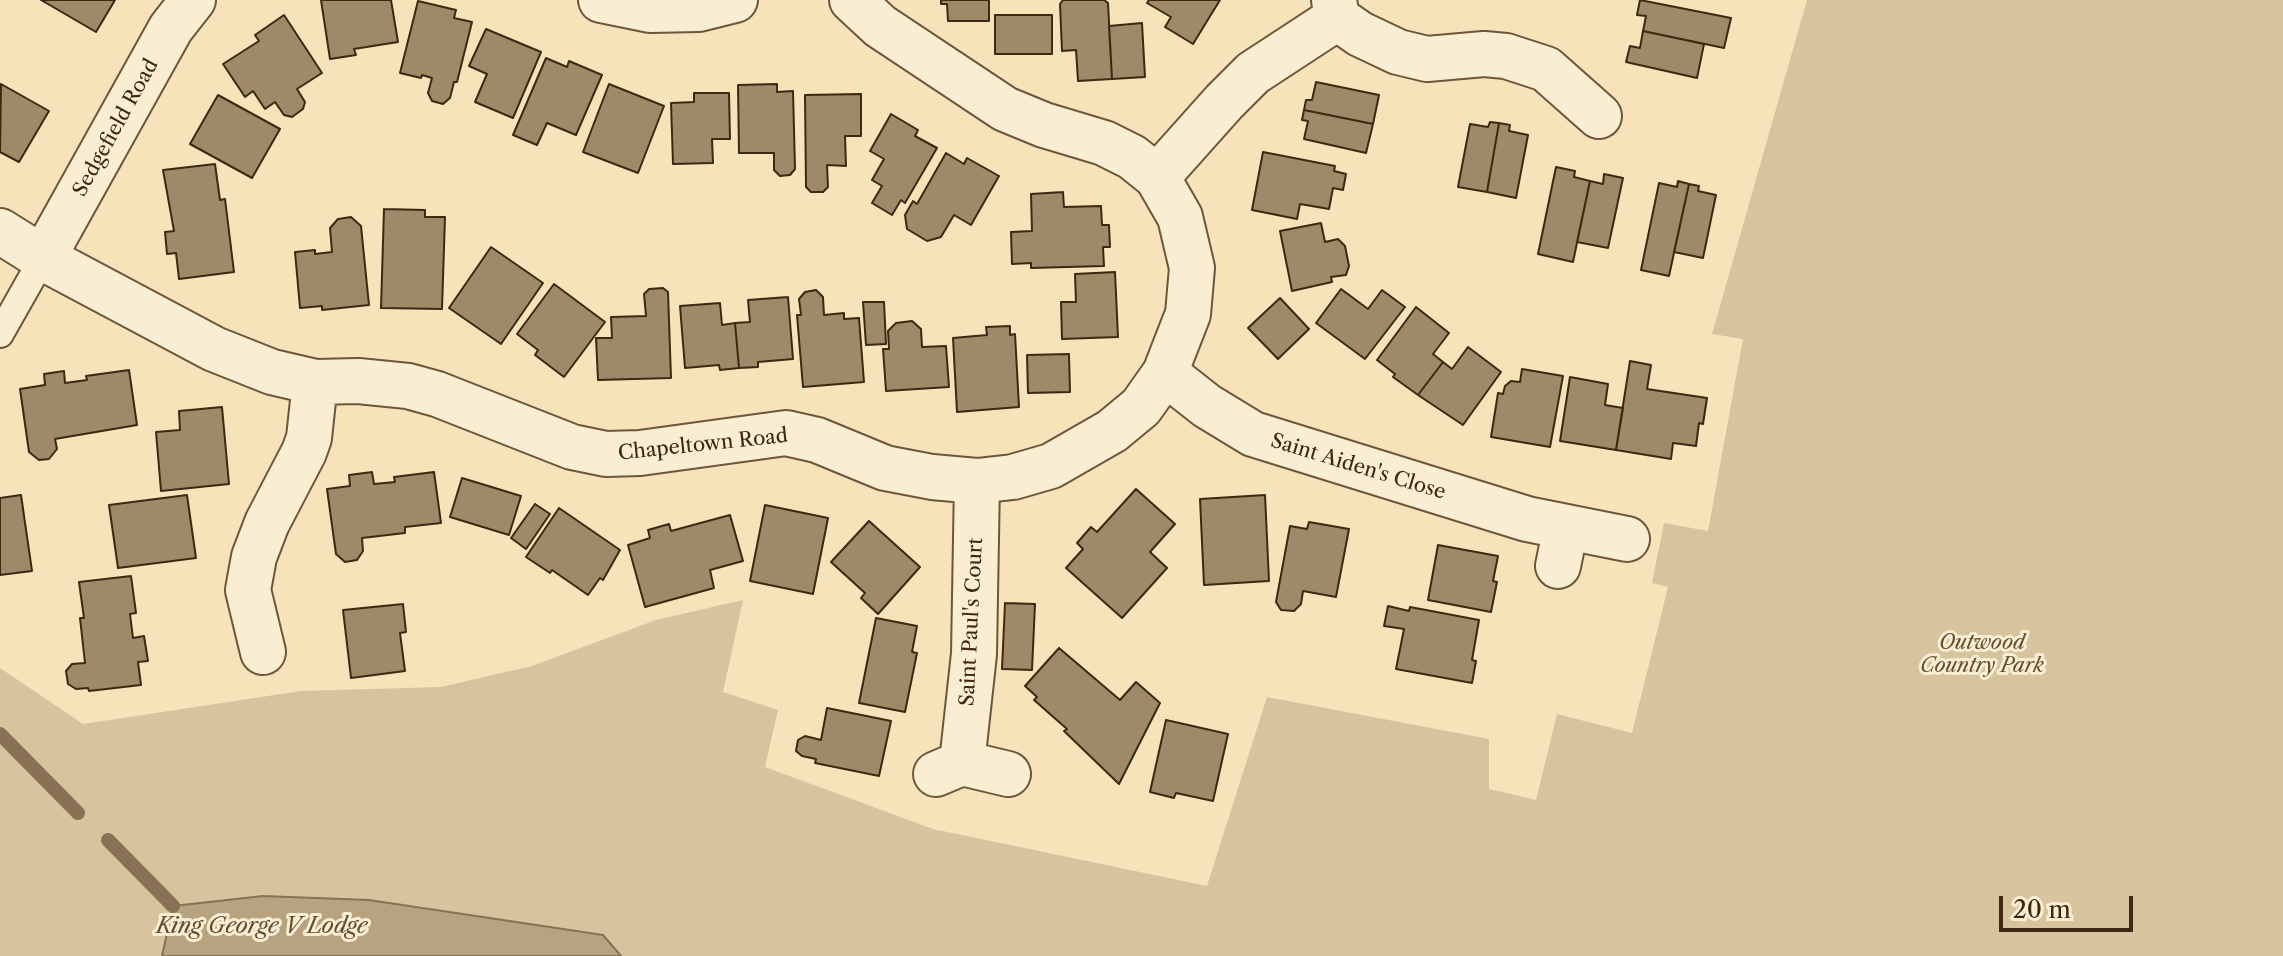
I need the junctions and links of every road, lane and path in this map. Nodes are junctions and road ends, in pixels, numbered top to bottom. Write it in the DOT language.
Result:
graph roads {
  1 [pos="193,0"];
  2 [pos="601,0"];
  3 [pos="735,0"];
  4 [pos="852,0"];
  5 [pos="1335,9"];
  6 [pos="1599,116"];
  7 [pos="1157,177"];
  8 [pos="0,231"];
  9 [pos="43,258"];
  10 [pos="0,334"];
  11 [pos="1165,373"];
  12 [pos="315,382"];
  13 [pos="977,481"];
  14 [pos="1627,539"];
  15 [pos="263,652"];
  16 [pos="1008,774"];
  1 -- 9 [label="street, Sedgefield Road"];
  2 -- 3 [label="street"];
  4 -- 7 [label="street, Chapeltown Road"];
  5 -- 6 [label="street"];
  5 -- 7 [label="street"];
  7 -- 11 [label="street, Chapeltown Road"];
  8 -- 9 [label="street, Chapeltown Road"];
  9 -- 10 [label="lane"];
  9 -- 12 [label="street, Chapeltown Road"];
  11 -- 13 [label="street, Chapeltown Road"];
  11 -- 14 [label="street, Saint Aiden's Close"];
  12 -- 13 [label="street, Chapeltown Road"];
  12 -- 15 [label="street"];
  13 -- 16 [label="street, Saint Paul's Court"];
}
